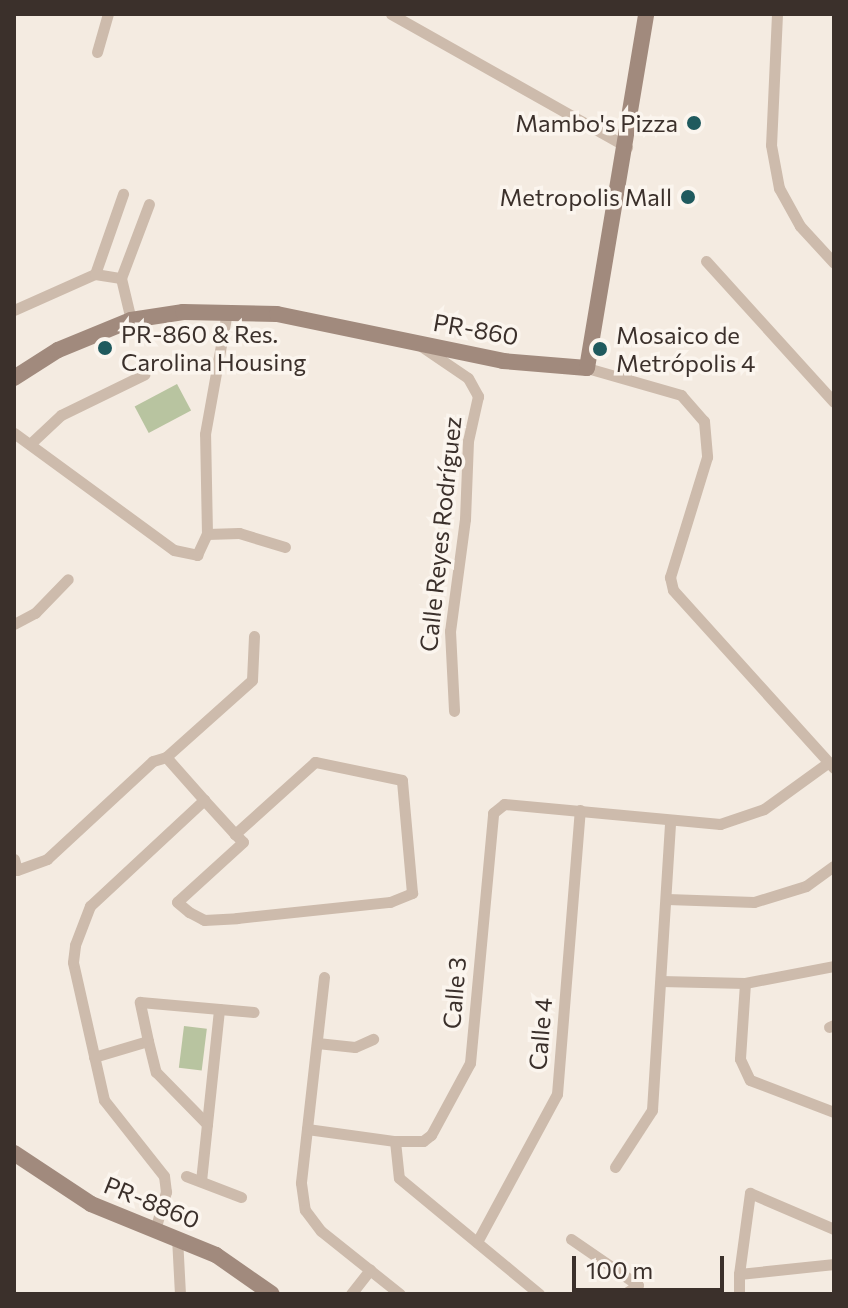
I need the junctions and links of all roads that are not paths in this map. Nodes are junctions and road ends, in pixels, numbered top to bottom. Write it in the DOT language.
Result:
graph roads {
  1 [pos="108,14"];
  2 [pos="391,14"];
  3 [pos="646,14"];
  4 [pos="777,14"];
  5 [pos="97,52"];
  6 [pos="627,147"];
  7 [pos="123,194"];
  8 [pos="149,204"];
  9 [pos="706,261"];
  10 [pos="834,263"];
  11 [pos="95,274"];
  12 [pos="121,278"];
  13 [pos="14,310"];
  14 [pos="227,312"];
  15 [pos="131,320"];
  16 [pos="418,344"];
  17 [pos="587,368"];
  18 [pos="145,374"];
  19 [pos="14,378"];
  20 [pos="832,395"];
  21 [pos="14,433"];
  22 [pos="30,444"];
  23 [pos="207,534"];
  24 [pos="285,547"];
  25 [pos="68,579"];
  26 [pos="14,624"];
  27 [pos="254,636"];
  28 [pos="454,711"];
  29 [pos="166,757"];
  30 [pos="831,765"];
  31 [pos="204,800"];
  32 [pos="580,810"];
  33 [pos="670,822"];
  34 [pos="235,834"];
  35 [pos="834,866"];
  36 [pos="15,867"];
  37 [pos="667,899"];
  38 [pos="834,966"];
  39 [pos="324,977"];
  40 [pos="661,981"];
  41 [pos="745,983"];
  42 [pos="219,1009"];
  43 [pos="254,1012"];
  44 [pos="373,1039"];
  45 [pos="148,1041"];
  46 [pos="317,1043"];
  47 [pos="94,1057"];
  48 [pos="834,1112"];
  49 [pos="207,1124"];
  50 [pos="307,1129"];
  51 [pos="395,1141"];
  52 [pos="14,1153"];
  53 [pos="615,1167"];
  54 [pos="186,1176"];
  55 [pos="201,1181"];
  56 [pos="241,1197"];
  57 [pos="834,1229"];
  58 [pos="155,1230"];
  59 [pos="177,1237"];
  60 [pos="571,1239"];
  61 [pos="477,1242"];
  62 [pos="834,1264"];
  63 [pos="370,1270"];
  64 [pos="739,1274"];
  65 [pos="180,1294"];
  66 [pos="272,1294"];
  67 [pos="351,1294"];
  68 [pos="400,1294"];
  69 [pos="539,1294"];
  70 [pos="624,1294"];
  71 [pos="739,1294"];
  1 -- 5 [label="street"];
  2 -- 6 [label="street"];
  3 -- 6 [label="street"];
  4 -- 10 [label="street"];
  6 -- 17 [label="street"];
  7 -- 11 [label="street"];
  8 -- 12 [label="street"];
  9 -- 20 [label="street"];
  11 -- 12 [label="street"];
  11 -- 13 [label="street"];
  12 -- 15 [label="street"];
  14 -- 15 [label="street, PR-860 / PR-860"];
  14 -- 16 [label="street, PR-860 / PR-860"];
  14 -- 23 [label="street"];
  15 -- 19 [label="street, PR-860 / PR-860"];
  16 -- 17 [label="street, PR-860 / PR-860"];
  16 -- 28 [label="street, Calle Reyes Rodríguez"];
  17 -- 30 [label="street"];
  18 -- 22 [label="street"];
  21 -- 22 [label="street"];
  22 -- 23 [label="street"];
  23 -- 24 [label="street"];
  25 -- 26 [label="street"];
  27 -- 29 [label="street"];
  29 -- 31 [label="street"];
  29 -- 36 [label="street"];
  30 -- 33 [label="street"];
  31 -- 34 [label="street"];
  31 -- 47 [label="street"];
  32 -- 33 [label="street"];
  32 -- 51 [label="street, Calle 3"];
  32 -- 61 [label="street, Calle 4"];
  33 -- 37 [label="street"];
  34 -- 34 [label="street"];
  35 -- 37 [label="street"];
  37 -- 40 [label="street"];
  38 -- 41 [label="street"];
  39 -- 46 [label="street"];
  40 -- 41 [label="street"];
  40 -- 53 [label="street"];
  41 -- 48 [label="street"];
  42 -- 43 [label="street"];
  42 -- 45 [label="street"];
  42 -- 49 [label="street"];
  44 -- 46 [label="street"];
  45 -- 47 [label="street"];
  45 -- 49 [label="street"];
  46 -- 50 [label="street"];
  47 -- 58 [label="street"];
  49 -- 55 [label="street"];
  50 -- 51 [label="street"];
  50 -- 63 [label="street"];
  51 -- 61 [label="street"];
  52 -- 58 [label="street, PR-8860 / PR-8860"];
  54 -- 55 [label="street"];
  55 -- 56 [label="street"];
  57 -- 64 [label="street"];
  58 -- 59 [label="street, PR-8860 / PR-8860"];
  59 -- 65 [label="street"];
  59 -- 66 [label="street, PR-8860 / PR-8860"];
  60 -- 70 [label="street"];
  61 -- 69 [label="street"];
  62 -- 64 [label="street"];
  63 -- 67 [label="street"];
  63 -- 68 [label="street"];
  64 -- 71 [label="street"];
}
